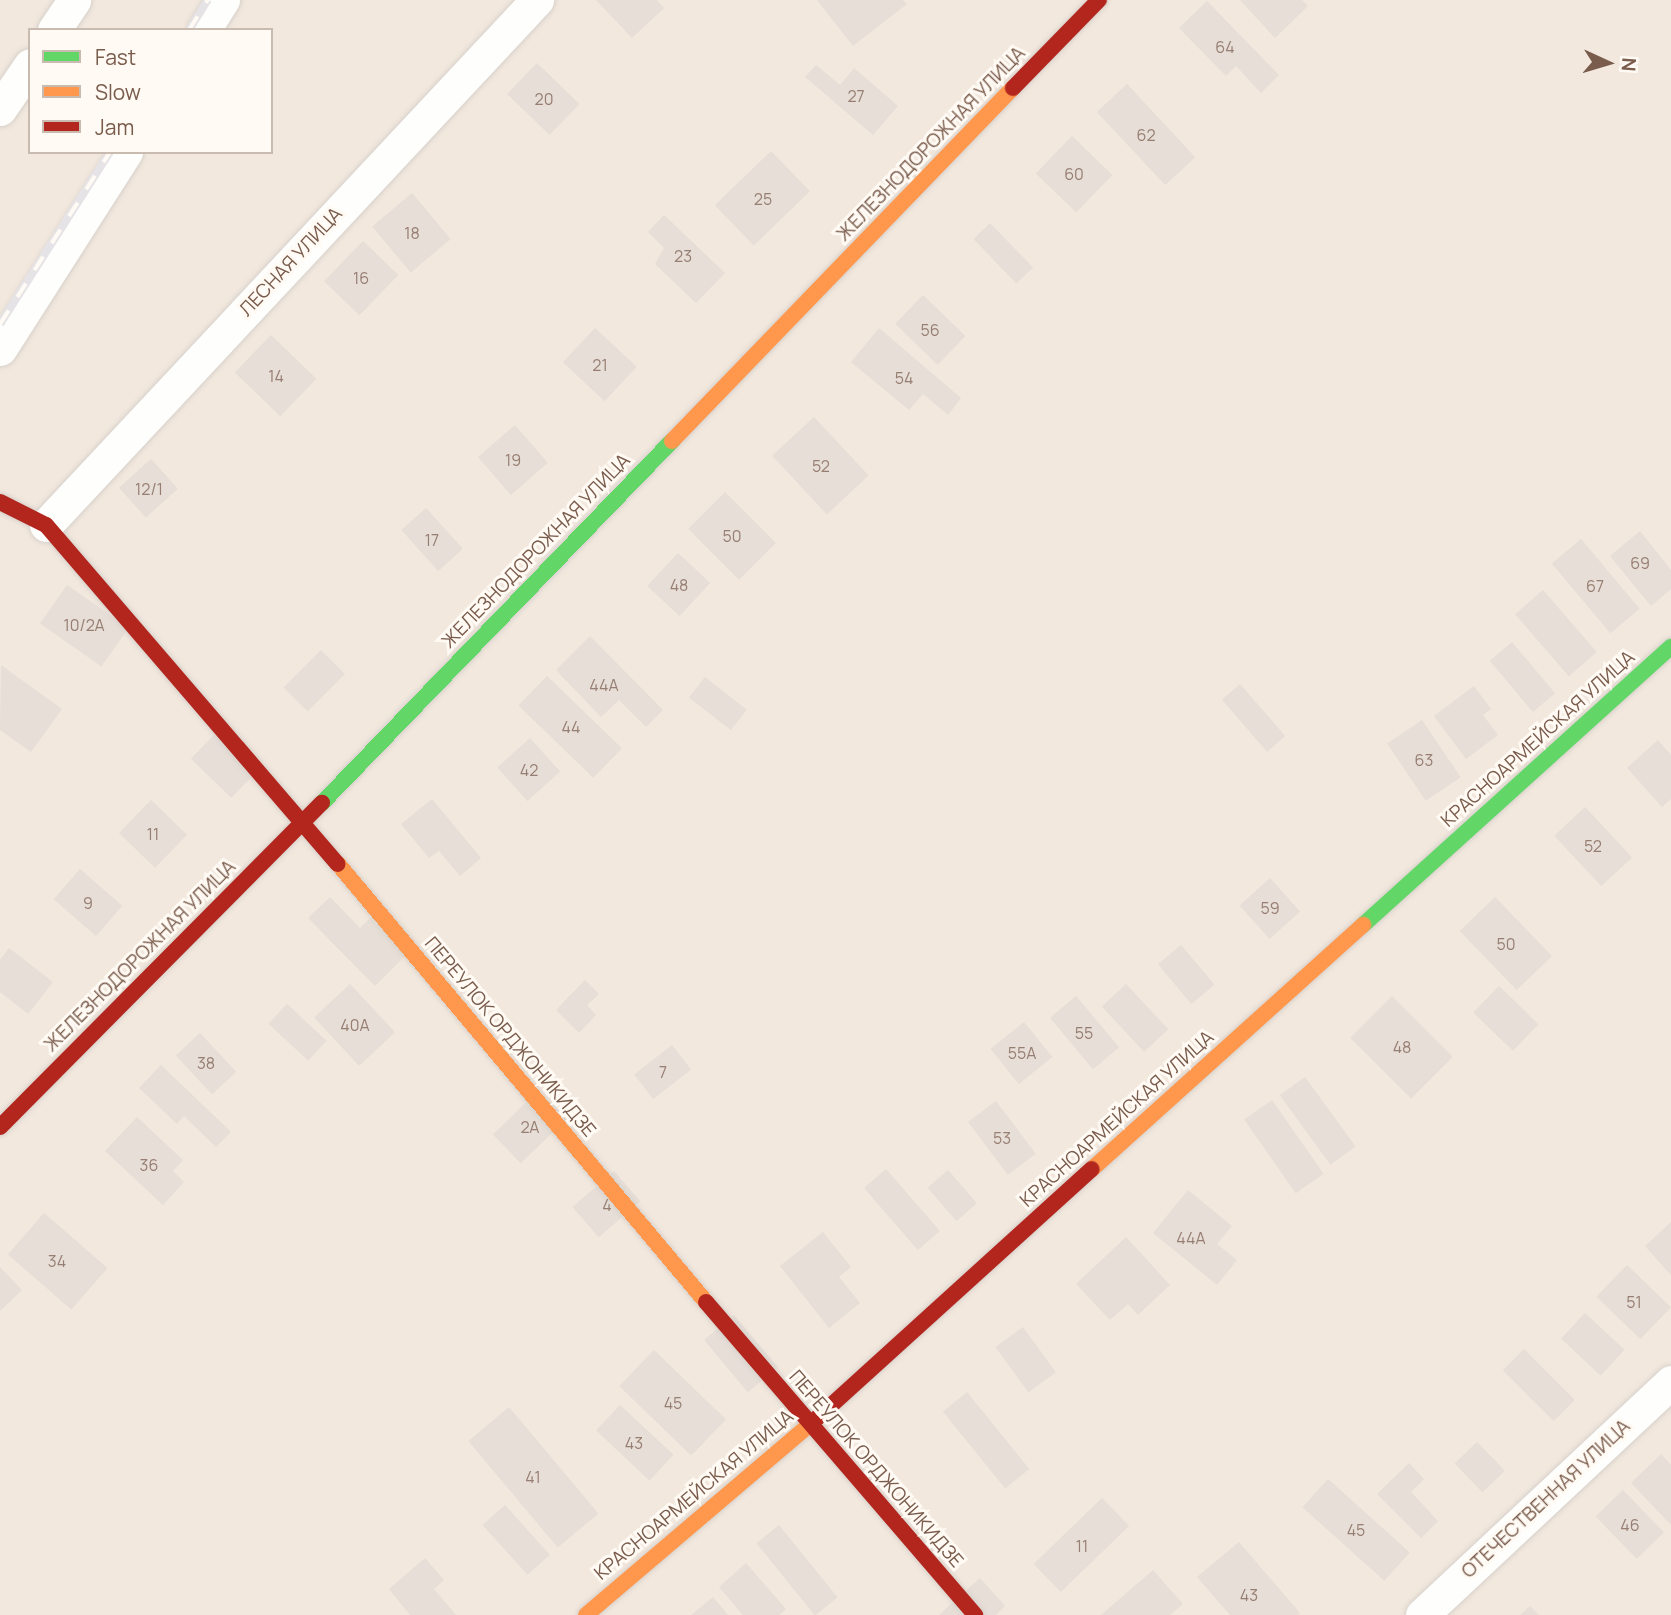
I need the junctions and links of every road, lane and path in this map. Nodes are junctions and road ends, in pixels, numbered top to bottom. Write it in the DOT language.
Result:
graph roads {
  1 [pos="74,0"];
  2 [pos="223,0"];
  3 [pos="537,0"];
  4 [pos="1099,0"];
  5 [pos="55,28"];
  6 [pos="205,28"];
  7 [pos="28,68"];
  8 [pos="0,109"];
  9 [pos="124,154"];
  10 [pos="0,349"];
  11 [pos="0,502"];
  12 [pos="46,525"];
  13 [pos="1671,648"];
  14 [pos="303,822"];
  15 [pos="0,1127"];
  16 [pos="1671,1382"];
  17 [pos="809,1425"];
  18 [pos="586,1615"];
  19 [pos="975,1615"];
  20 [pos="1422,1615"];
  1 -- 5 [label="street"];
  2 -- 6 [label="street"];
  3 -- 12 [label="street, ЛЕСНАЯ УЛИЦА"];
  4 -- 14 [label="street, ЖЕЛЕЗНОДОРОЖНАЯ УЛИЦА"];
  7 -- 8 [label="street"];
  9 -- 10 [label="street"];
  11 -- 12 [label="street, ПЕРЕУЛОК ОРДЖОНИКИДЗЕ"];
  12 -- 14 [label="street, ПЕРЕУЛОК ОРДЖОНИКИДЗЕ"];
  13 -- 17 [label="street, КРАСНОАРМЕЙСКАЯ УЛИЦА"];
  14 -- 15 [label="street, ЖЕЛЕЗНОДОРОЖНАЯ УЛИЦА"];
  14 -- 17 [label="street, ПЕРЕУЛОК ОРДЖОНИКИДЗЕ"];
  16 -- 20 [label="street, ОТЕЧЕСТВЕННАЯ УЛИЦА"];
  17 -- 18 [label="street, КРАСНОАРМЕЙСКАЯ УЛИЦА"];
  17 -- 19 [label="street, ПЕРЕУЛОК ОРДЖОНИКИДЗЕ"];
}
